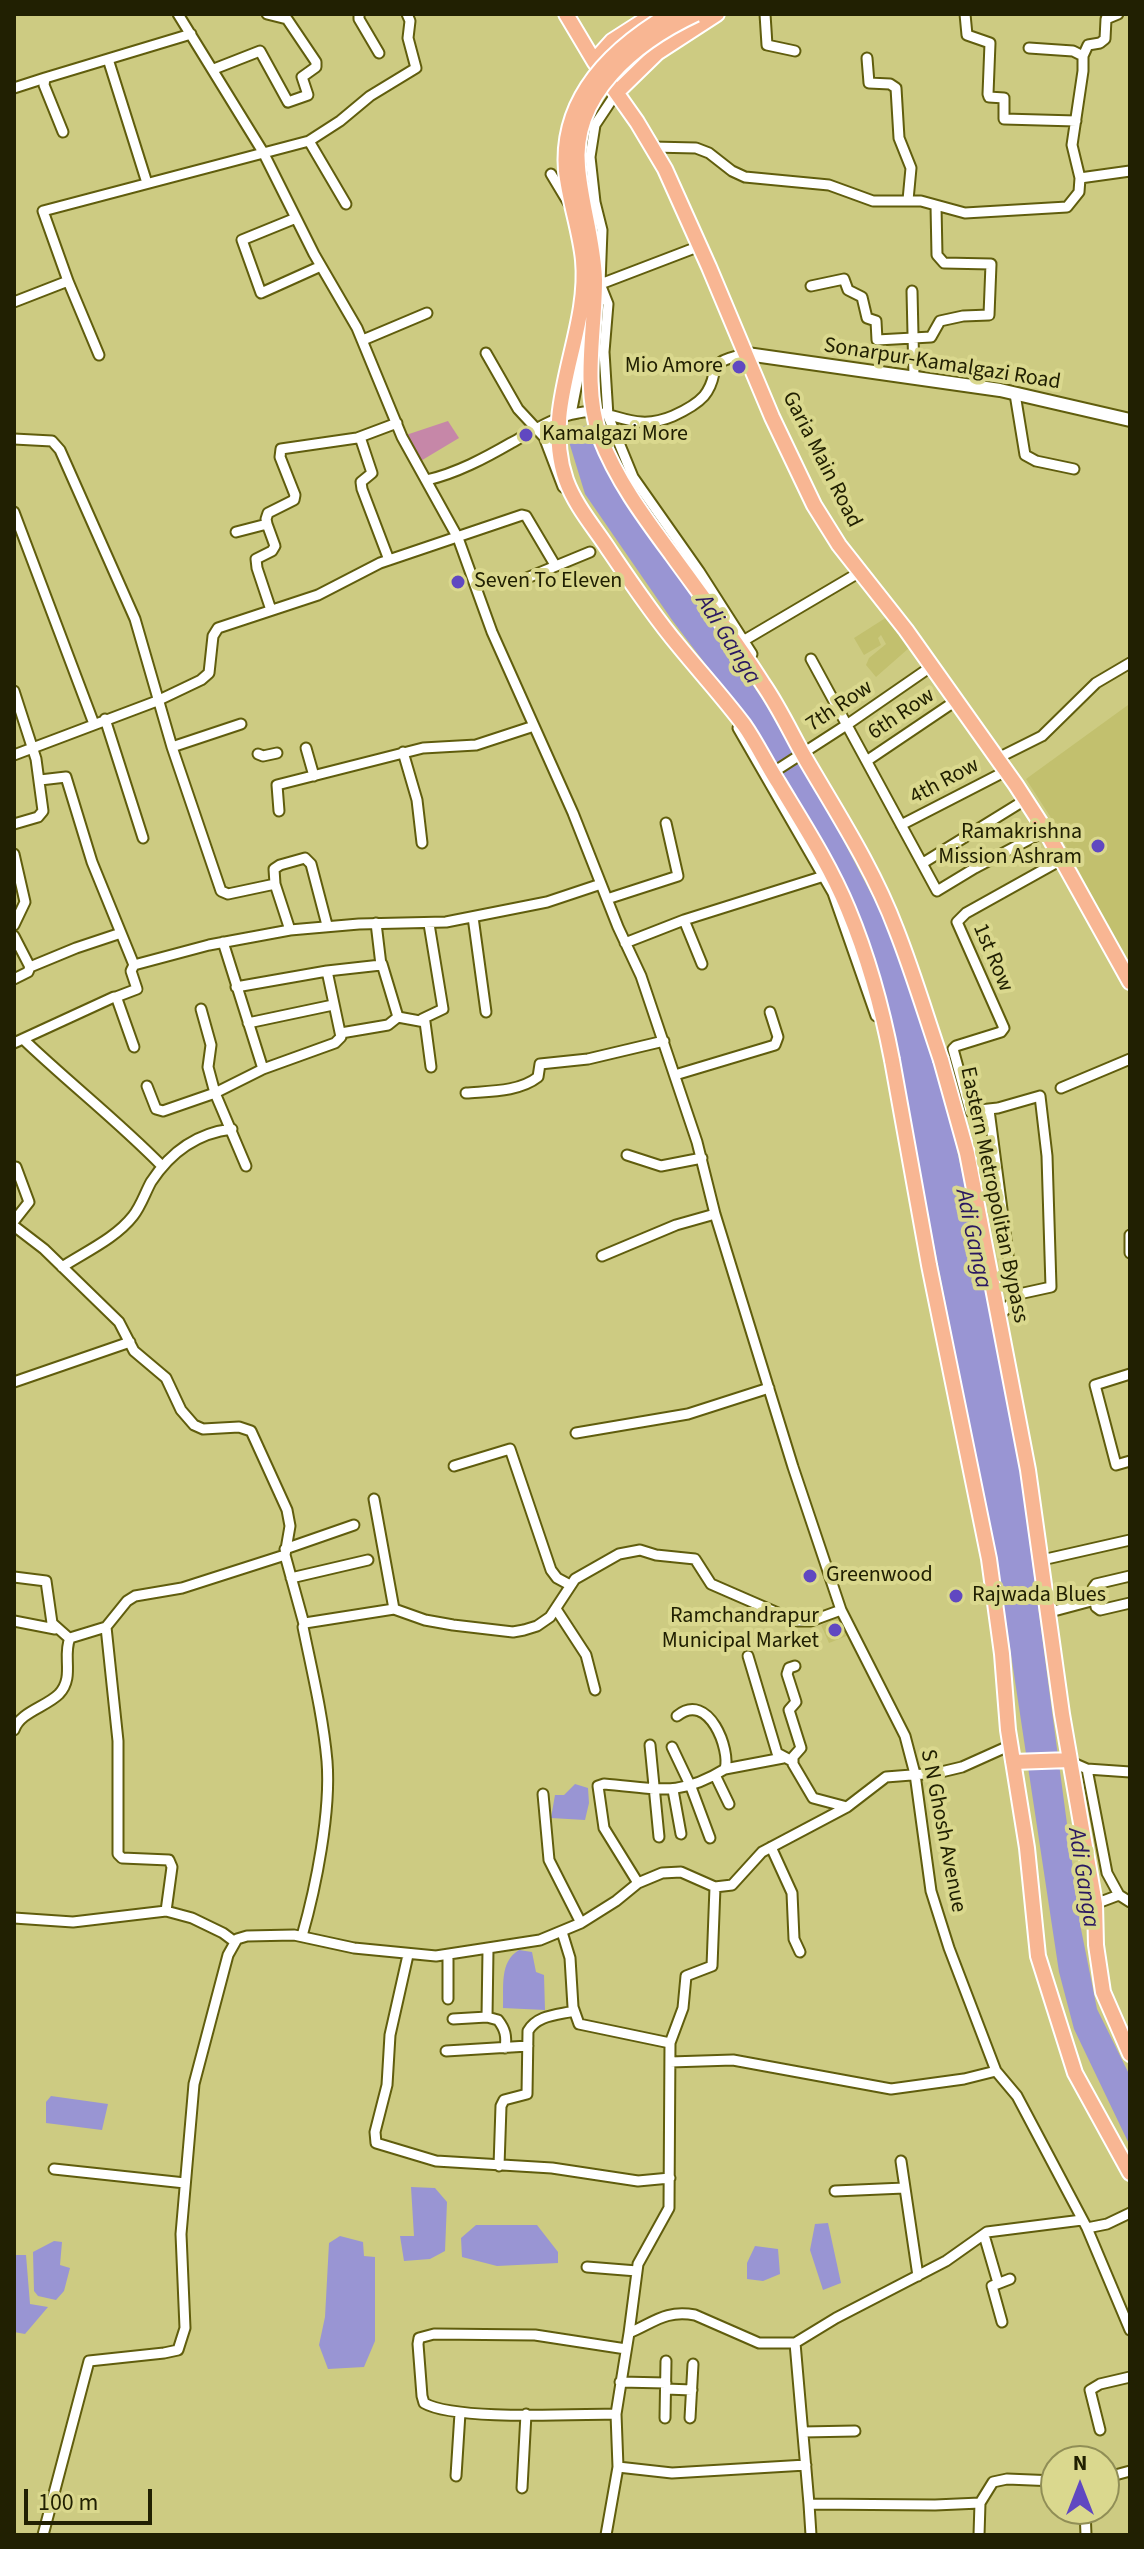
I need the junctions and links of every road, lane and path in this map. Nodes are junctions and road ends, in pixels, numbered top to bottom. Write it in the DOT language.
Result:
graph roads {
  1 [pos="178,14"];
  2 [pos="267,14"];
  3 [pos="359,14"];
  4 [pos="407,14"];
  5 [pos="566,14"];
  6 [pos="654,14"];
  7 [pos="670,14"];
  8 [pos="696,14"];
  9 [pos="717,14"];
  10 [pos="765,14"];
  11 [pos="965,14"];
  12 [pos="1118,14"];
  13 [pos="191,34"];
  14 [pos="1029,48"];
  15 [pos="795,51"];
  16 [pos="379,53"];
  17 [pos="1083,56"];
  18 [pos="867,58"];
  19 [pos="108,59"];
  20 [pos="594,61"];
  21 [pos="214,69"];
  22 [pos="45,78"];
  23 [pos="14,88"];
  24 [pos="617,92"];
  25 [pos="1076,121"];
  26 [pos="63,132"];
  27 [pos="309,141"];
  28 [pos="652,147"];
  29 [pos="263,152"];
  30 [pos="1130,171"];
  31 [pos="551,174"];
  32 [pos="1080,178"];
  33 [pos="147,183"];
  34 [pos="908,200"];
  35 [pos="346,204"];
  36 [pos="936,206"];
  37 [pos="296,218"];
  38 [pos="700,246"];
  39 [pos="601,258"];
  40 [pos="321,266"];
  41 [pos="614,279"];
  42 [pos="68,281"];
  43 [pos="600,284"];
  44 [pos="811,286"];
  45 [pos="912,291"];
  46 [pos="581,294"];
  47 [pos="14,302"];
  48 [pos="427,313"];
  49 [pos="913,338"];
  50 [pos="363,340"];
  51 [pos="486,353"];
  52 [pos="747,354"];
  53 [pos="99,355"];
  54 [pos="914,378"];
  55 [pos="1015,394"];
  56 [pos="571,414"];
  57 [pos="608,416"];
  58 [pos="1130,420"];
  59 [pos="397,423"];
  60 [pos="537,428"];
  61 [pos="360,437"];
  62 [pos="14,439"];
  63 [pos="1074,469"];
  64 [pos="427,480"];
  65 [pos="14,512"];
  66 [pos="267,524"];
  67 [pos="236,532"];
  68 [pos="18,537"];
  69 [pos="458,538"];
  70 [pos="590,552"];
  71 [pos="389,560"];
  72 [pos="555,565"];
  73 [pos="860,572"];
  74 [pos="522,580"];
  75 [pos="271,610"];
  76 [pos="743,641"];
  77 [pos="811,659"];
  78 [pos="1130,663"];
  79 [pos="932,666"];
  80 [pos="14,691"];
  81 [pos="957,700"];
  82 [pos="157,701"];
  83 [pos="105,719"];
  84 [pos="94,724"];
  85 [pos="241,724"];
  86 [pos="848,724"];
  87 [pos="534,726"];
  88 [pos="33,747"];
  89 [pos="172,747"];
  90 [pos="306,748"];
  91 [pos="807,751"];
  92 [pos="403,752"];
  93 [pos="277,753"];
  94 [pos="258,754"];
  95 [pos="14,755"];
  96 [pos="868,760"];
  97 [pos="1002,765"];
  98 [pos="314,776"];
  99 [pos="766,777"];
  100 [pos="40,780"];
  101 [pos="1025,800"];
  102 [pos="279,811"];
  103 [pos="666,823"];
  104 [pos="14,824"];
  105 [pos="901,825"];
  106 [pos="1045,831"];
  107 [pos="143,838"];
  108 [pos="422,843"];
  109 [pos="14,854"];
  110 [pos="1061,860"];
  111 [pos="923,863"];
  112 [pos="824,876"];
  113 [pos="275,884"];
  114 [pos="601,884"];
  115 [pos="607,899"];
  116 [pos="473,917"];
  117 [pos="684,920"];
  118 [pos="376,923"];
  119 [pos="429,924"];
  120 [pos="14,925"];
  121 [pos="327,925"];
  122 [pos="290,930"];
  123 [pos="121,933"];
  124 [pos="14,936"];
  125 [pos="223,942"];
  126 [pos="625,943"];
  127 [pos="382,964"];
  128 [pos="702,964"];
  129 [pos="134,965"];
  130 [pos="30,967"];
  131 [pos="327,971"];
  132 [pos="14,979"];
  133 [pos="1130,982"];
  134 [pos="236,987"];
  135 [pos="116,997"];
  136 [pos="333,1005"];
  137 [pos="201,1009"];
  138 [pos="486,1012"];
  139 [pos="770,1012"];
  140 [pos="398,1017"];
  141 [pos="422,1019"];
  142 [pos="248,1023"];
  143 [pos="341,1033"];
  144 [pos="18,1041"];
  145 [pos="664,1041"];
  146 [pos="134,1047"];
  147 [pos="1130,1059"];
  148 [pos="892,1060"];
  149 [pos="431,1067"];
  150 [pos="263,1069"];
  151 [pos="675,1075"];
  152 [pos="945,1076"];
  153 [pos="147,1086"];
  154 [pos="1061,1088"];
  155 [pos="215,1093"];
  156 [pos="466,1093"];
  157 [pos="989,1110"];
  158 [pos="232,1129"];
  159 [pos="627,1155"];
  160 [pos="702,1158"];
  161 [pos="162,1166"];
  162 [pos="246,1166"];
  163 [pos="16,1167"];
  164 [pos="715,1214"];
  165 [pos="14,1224"];
  166 [pos="1130,1235"];
  167 [pos="1130,1253"];
  168 [pos="602,1256"];
  169 [pos="62,1267"];
  170 [pos="1019,1294"];
  171 [pos="998,1318"];
  172 [pos="130,1342"];
  173 [pos="1130,1374"];
  174 [pos="14,1382"];
  175 [pos="769,1388"];
  176 [pos="576,1433"];
  177 [pos="1130,1461"];
  178 [pos="454,1466"];
  179 [pos="374,1499"];
  180 [pos="354,1525"];
  181 [pos="1130,1540"];
  182 [pos="285,1552"];
  183 [pos="368,1560"];
  184 [pos="1042,1560"];
  185 [pos="1130,1576"];
  186 [pos="14,1577"];
  187 [pos="291,1578"];
  188 [pos="570,1585"];
  189 [pos="1095,1600"];
  190 [pos="1130,1603"];
  191 [pos="394,1609"];
  192 [pos="556,1609"];
  193 [pos="841,1610"];
  194 [pos="1050,1612"];
  195 [pos="14,1621"];
  196 [pos="304,1624"];
  197 [pos="106,1627"];
  198 [pos="55,1629"];
  199 [pos="70,1639"];
  200 [pos="748,1656"];
  201 [pos="795,1666"];
  202 [pos="595,1690"];
  203 [pos="677,1716"];
  204 [pos="15,1726"];
  205 [pos="650,1745"];
  206 [pos="1011,1745"];
  207 [pos="672,1747"];
  208 [pos="787,1759"];
  209 [pos="1070,1761"];
  210 [pos="1013,1762"];
  211 [pos="725,1769"];
  212 [pos="1087,1769"];
  213 [pos="1130,1772"];
  214 [pos="915,1774"];
  215 [pos="715,1775"];
  216 [pos="691,1787"];
  217 [pos="655,1788"];
  218 [pos="673,1790"];
  219 [pos="543,1794"];
  220 [pos="729,1804"];
  221 [pos="847,1807"];
  222 [pos="681,1834"];
  223 [pos="659,1837"];
  224 [pos="710,1838"];
  225 [pos="771,1847"];
  226 [pos="638,1883"];
  227 [pos="715,1887"];
  228 [pos="1119,1895"];
  229 [pos="1130,1902"];
  230 [pos="1095,1904"];
  231 [pos="166,1911"];
  232 [pos="14,1918"];
  233 [pos="581,1923"];
  234 [pos="562,1932"];
  235 [pos="302,1936"];
  236 [pos="235,1942"];
  237 [pos="488,1950"];
  238 [pos="800,1952"];
  239 [pos="408,1955"];
  240 [pos="448,1955"];
  241 [pos="448,1999"];
  242 [pos="574,2011"];
  243 [pos="487,2017"];
  244 [pos="453,2019"];
  245 [pos="1126,2034"];
  246 [pos="670,2043"];
  247 [pos="528,2046"];
  248 [pos="505,2048"];
  249 [pos="446,2051"];
  250 [pos="1130,2054"];
  251 [pos="670,2062"];
  252 [pos="996,2071"];
  253 [pos="901,2161"];
  254 [pos="499,2166"];
  255 [pos="54,2169"];
  256 [pos="1130,2173"];
  257 [pos="670,2178"];
  258 [pos="185,2183"];
  259 [pos="904,2188"];
  260 [pos="835,2191"];
  261 [pos="1130,2213"];
  262 [pos="1085,2224"];
  263 [pos="984,2235"];
  264 [pos="587,2267"];
  265 [pos="637,2271"];
  266 [pos="918,2276"];
  267 [pos="1010,2279"];
  268 [pos="998,2283"];
  269 [pos="1002,2322"];
  270 [pos="1130,2330"];
  271 [pos="629,2333"];
  272 [pos="795,2343"];
  273 [pos="626,2349"];
  274 [pos="666,2361"];
  275 [pos="693,2364"];
  276 [pos="1130,2377"];
  277 [pos="620,2382"];
  278 [pos="666,2386"];
  279 [pos="692,2390"];
  280 [pos="460,2413"];
  281 [pos="526,2414"];
  282 [pos="616,2414"];
  283 [pos="665,2418"];
  284 [pos="690,2418"];
  285 [pos="1100,2430"];
  286 [pos="855,2431"];
  287 [pos="803,2432"];
  288 [pos="806,2465"];
  289 [pos="618,2467"];
  290 [pos="456,2476"];
  291 [pos="1040,2480"];
  292 [pos="522,2488"];
  293 [pos="980,2503"];
  294 [pos="809,2504"];
  295 [pos="43,2535"];
  296 [pos="606,2535"];
  297 [pos="811,2535"];
  298 [pos="979,2535"];
  1 -- 13 [label="street, S N Ghosh Avenue"];
  2 -- 21 [label="street"];
  3 -- 16 [label="street"];
  4 -- 27 [label="street"];
  5 -- 20 [label="main road, Garia Main Road"];
  6 -- 20 [label="main road"];
  7 -- 148 [label="main road, bridge"];
  8 -- 152 [label="main road, Eastern Metropolitan Bypass, bridge"];
  9 -- 24 [label="main road"];
  10 -- 15 [label="street"];
  11 -- 25 [label="street"];
  12 -- 17 [label="street"];
  13 -- 19 [label="street"];
  13 -- 21 [label="street, S N Ghosh Avenue"];
  14 -- 17 [label="street"];
  17 -- 25 [label="street"];
  18 -- 34 [label="street"];
  19 -- 22 [label="street"];
  19 -- 33 [label="street"];
  20 -- 24 [label="main road, Garia Main Road"];
  21 -- 29 [label="street, S N Ghosh Avenue"];
  22 -- 23 [label="street"];
  22 -- 26 [label="street"];
  24 -- 28 [label="main road, Garia Main Road"];
  24 -- 39 [label="street"];
  25 -- 32 [label="street"];
  27 -- 29 [label="street"];
  27 -- 35 [label="street"];
  28 -- 34 [label="street"];
  28 -- 38 [label="main road, Garia Main Road"];
  29 -- 33 [label="street"];
  29 -- 37 [label="street, S N Ghosh Avenue"];
  30 -- 32 [label="street"];
  31 -- 39 [label="street"];
  32 -- 36 [label="street"];
  33 -- 42 [label="street"];
  34 -- 36 [label="street"];
  36 -- 49 [label="street"];
  37 -- 40 [label="street, S N Ghosh Avenue"];
  37 -- 40 [label="street"];
  38 -- 41 [label="street"];
  38 -- 52 [label="main road, Garia Main Road"];
  39 -- 41 [label="street"];
  39 -- 43 [label="street"];
  40 -- 50 [label="street, S N Ghosh Avenue"];
  41 -- 43 [label="street"];
  42 -- 47 [label="street"];
  42 -- 53 [label="street"];
  43 -- 46 [label="street"];
  43 -- 56 [label="street"];
  43 -- 57 [label="street"];
  44 -- 49 [label="street"];
  45 -- 49 [label="street"];
  48 -- 50 [label="street"];
  49 -- 54 [label="street"];
  50 -- 59 [label="street, S N Ghosh Avenue"];
  51 -- 60 [label="street"];
  52 -- 54 [label="main road, Sonarpur-Kamalgazi Road"];
  52 -- 57 [label="street"];
  52 -- 73 [label="main road, Garia Main Road"];
  54 -- 55 [label="main road, Sonarpur-Kamalgazi Road"];
  55 -- 58 [label="main road, Sonarpur-Kamalgazi Road"];
  55 -- 63 [label="street"];
  56 -- 57 [label="street"];
  56 -- 60 [label="street"];
  57 -- 76 [label="street"];
  59 -- 61 [label="street"];
  59 -- 64 [label="street, S N Ghosh Avenue"];
  60 -- 64 [label="street"];
  60 -- 99 [label="street"];
  61 -- 66 [label="street"];
  61 -- 71 [label="street"];
  62 -- 82 [label="street"];
  64 -- 69 [label="street, S N Ghosh Avenue"];
  65 -- 68 [label="street"];
  66 -- 67 [label="street"];
  66 -- 75 [label="street"];
  68 -- 84 [label="street"];
  69 -- 71 [label="street"];
  69 -- 72 [label="street"];
  69 -- 87 [label="street, S N Ghosh Avenue"];
  70 -- 72 [label="street"];
  71 -- 75 [label="street"];
  72 -- 74 [label="street"];
  73 -- 76 [label="street"];
  73 -- 79 [label="main road, Garia Main Road"];
  75 -- 82 [label="street"];
  76 -- 91 [label="street"];
  77 -- 86 [label="street"];
  78 -- 97 [label="street, 4th Row"];
  79 -- 81 [label="main road, Garia Main Road"];
  79 -- 86 [label="street, 7th Row"];
  80 -- 88 [label="street"];
  81 -- 96 [label="street, 6th Row"];
  81 -- 97 [label="main road, Garia Main Road"];
  82 -- 83 [label="street"];
  82 -- 89 [label="street"];
  83 -- 84 [label="street"];
  83 -- 107 [label="street"];
  84 -- 88 [label="street"];
  85 -- 89 [label="street"];
  86 -- 91 [label="street, 7th Row"];
  86 -- 96 [label="street"];
  87 -- 92 [label="street"];
  87 -- 114 [label="street, S N Ghosh Avenue"];
  88 -- 95 [label="street"];
  88 -- 100 [label="street"];
  89 -- 113 [label="street"];
  90 -- 98 [label="street"];
  91 -- 99 [label="street, 7th Row"];
  91 -- 152 [label="street"];
  92 -- 98 [label="street"];
  92 -- 108 [label="street"];
  93 -- 94 [label="street"];
  96 -- 105 [label="street"];
  97 -- 101 [label="main road, Garia Main Road"];
  97 -- 105 [label="street, 4th Row"];
  98 -- 102 [label="street"];
  99 -- 112 [label="street"];
  100 -- 104 [label="street"];
  100 -- 123 [label="street"];
  101 -- 106 [label="main road, Garia Main Road"];
  101 -- 111 [label="street"];
  103 -- 115 [label="street"];
  105 -- 111 [label="street"];
  106 -- 110 [label="main road, Garia Main Road"];
  106 -- 111 [label="street"];
  109 -- 120 [label="street"];
  110 -- 133 [label="main road, Garia Main Road"];
  110 -- 157 [label="street, 1st Row"];
  112 -- 117 [label="street"];
  112 -- 148 [label="street"];
  113 -- 121 [label="street"];
  113 -- 122 [label="street"];
  114 -- 115 [label="street, S N Ghosh Avenue"];
  114 -- 116 [label="street"];
  115 -- 126 [label="street, S N Ghosh Avenue"];
  116 -- 119 [label="street"];
  116 -- 138 [label="street"];
  117 -- 126 [label="street"];
  117 -- 128 [label="street"];
  118 -- 119 [label="street"];
  118 -- 121 [label="street"];
  118 -- 127 [label="street"];
  119 -- 141 [label="street"];
  121 -- 122 [label="street"];
  122 -- 125 [label="street"];
  123 -- 129 [label="street"];
  123 -- 130 [label="street"];
  124 -- 130 [label="street"];
  125 -- 129 [label="street"];
  125 -- 134 [label="street"];
  126 -- 145 [label="street, S N Ghosh Avenue"];
  127 -- 131 [label="street"];
  127 -- 140 [label="street"];
  129 -- 135 [label="street"];
  130 -- 132 [label="street"];
  131 -- 134 [label="street"];
  131 -- 136 [label="street"];
  134 -- 142 [label="street"];
  135 -- 144 [label="street"];
  135 -- 146 [label="street"];
  136 -- 142 [label="street"];
  136 -- 143 [label="street"];
  137 -- 155 [label="street"];
  139 -- 151 [label="street"];
  140 -- 141 [label="street"];
  140 -- 143 [label="street"];
  141 -- 149 [label="street"];
  142 -- 150 [label="street"];
  143 -- 150 [label="street"];
  144 -- 161 [label="street"];
  145 -- 151 [label="street, S N Ghosh Avenue"];
  145 -- 156 [label="street"];
  147 -- 154 [label="street"];
  148 -- 206 [label="main road"];
  150 -- 155 [label="street"];
  151 -- 160 [label="street, S N Ghosh Avenue"];
  152 -- 171 [label="main road, Eastern Metropolitan Bypass"];
  153 -- 155 [label="street"];
  155 -- 158 [label="street"];
  157 -- 170 [label="street"];
  157 -- 170 [label="street"];
  158 -- 161 [label="street"];
  158 -- 162 [label="street"];
  159 -- 160 [label="street"];
  160 -- 164 [label="street, S N Ghosh Avenue"];
  161 -- 169 [label="street"];
  163 -- 165 [label="street"];
  164 -- 168 [label="street"];
  164 -- 175 [label="street, S N Ghosh Avenue"];
  165 -- 169 [label="street"];
  166 -- 167 [label="street"];
  169 -- 172 [label="street"];
  170 -- 171 [label="street"];
  171 -- 184 [label="main road, Eastern Metropolitan Bypass"];
  172 -- 174 [label="street"];
  172 -- 182 [label="street"];
  173 -- 177 [label="street"];
  175 -- 176 [label="street"];
  175 -- 193 [label="street, S N Ghosh Avenue"];
  178 -- 188 [label="street"];
  179 -- 191 [label="street"];
  180 -- 182 [label="street"];
  181 -- 184 [label="street"];
  182 -- 187 [label="street"];
  182 -- 197 [label="street"];
  183 -- 187 [label="street"];
  184 -- 194 [label="main road, Eastern Metropolitan Bypass"];
  185 -- 189 [label="street"];
  186 -- 198 [label="street"];
  187 -- 196 [label="street"];
  188 -- 192 [label="street"];
  188 -- 193 [label="street"];
  189 -- 190 [label="street"];
  189 -- 194 [label="street"];
  191 -- 192 [label="street"];
  191 -- 196 [label="street"];
  192 -- 202 [label="street"];
  193 -- 214 [label="street, S N Ghosh Avenue"];
  194 -- 209 [label="main road, Eastern Metropolitan Bypass"];
  195 -- 198 [label="street"];
  196 -- 235 [label="street"];
  197 -- 199 [label="street"];
  197 -- 231 [label="street"];
  198 -- 199 [label="street"];
  199 -- 204 [label="street"];
  200 -- 208 [label="street"];
  201 -- 208 [label="street"];
  203 -- 211 [label="street"];
  205 -- 217 [label="street"];
  206 -- 210 [label="main road"];
  206 -- 214 [label="street"];
  207 -- 216 [label="street"];
  208 -- 211 [label="street"];
  208 -- 221 [label="street"];
  209 -- 210 [label="main road"];
  209 -- 212 [label="street"];
  209 -- 230 [label="main road, Eastern Metropolitan Bypass"];
  210 -- 256 [label="main road"];
  211 -- 215 [label="street"];
  212 -- 213 [label="street"];
  212 -- 228 [label="street"];
  214 -- 221 [label="street"];
  214 -- 252 [label="street, S N Ghosh Avenue"];
  215 -- 216 [label="street"];
  215 -- 220 [label="street"];
  216 -- 218 [label="street"];
  216 -- 224 [label="street"];
  217 -- 218 [label="street"];
  217 -- 223 [label="street"];
  217 -- 226 [label="street"];
  218 -- 222 [label="street"];
  219 -- 233 [label="street"];
  221 -- 225 [label="street"];
  225 -- 227 [label="street"];
  225 -- 238 [label="street"];
  226 -- 227 [label="street"];
  226 -- 233 [label="street"];
  227 -- 246 [label="street"];
  228 -- 229 [label="street"];
  228 -- 230 [label="street"];
  230 -- 245 [label="main road, Eastern Metropolitan Bypass"];
  231 -- 232 [label="street"];
  231 -- 236 [label="street"];
  233 -- 234 [label="street"];
  234 -- 237 [label="street"];
  234 -- 242 [label="street"];
  235 -- 236 [label="street"];
  235 -- 239 [label="street"];
  236 -- 258 [label="street"];
  237 -- 240 [label="street"];
  237 -- 243 [label="street"];
  239 -- 240 [label="street"];
  239 -- 254 [label="street"];
  240 -- 241 [label="street"];
  242 -- 246 [label="street"];
  242 -- 247 [label="street"];
  243 -- 244 [label="street"];
  243 -- 248 [label="street"];
  245 -- 250 [label="main road, Eastern Metropolitan Bypass"];
  246 -- 251 [label="street"];
  247 -- 248 [label="street"];
  247 -- 254 [label="street"];
  248 -- 249 [label="street"];
  251 -- 252 [label="street"];
  251 -- 257 [label="street"];
  252 -- 262 [label="street, S N Ghosh Avenue"];
  253 -- 259 [label="street"];
  254 -- 257 [label="street"];
  255 -- 258 [label="street"];
  257 -- 265 [label="street"];
  258 -- 295 [label="street"];
  259 -- 260 [label="street"];
  259 -- 266 [label="street"];
  261 -- 262 [label="street"];
  262 -- 263 [label="street"];
  262 -- 270 [label="street, S N Ghosh Avenue"];
  263 -- 266 [label="street"];
  263 -- 268 [label="street"];
  264 -- 265 [label="street"];
  265 -- 271 [label="street"];
  266 -- 272 [label="street"];
  267 -- 268 [label="street"];
  268 -- 269 [label="street"];
  271 -- 272 [label="street"];
  271 -- 273 [label="street"];
  272 -- 287 [label="street"];
  273 -- 277 [label="street"];
  273 -- 280 [label="street"];
  274 -- 278 [label="street"];
  275 -- 279 [label="street"];
  276 -- 285 [label="street"];
  277 -- 278 [label="street"];
  277 -- 282 [label="street"];
  278 -- 279 [label="street"];
  278 -- 283 [label="street"];
  279 -- 284 [label="street"];
  280 -- 281 [label="street"];
  280 -- 290 [label="street"];
  281 -- 282 [label="street"];
  281 -- 292 [label="street"];
  282 -- 289 [label="street"];
  286 -- 287 [label="street"];
  287 -- 288 [label="street"];
  288 -- 289 [label="street"];
  288 -- 294 [label="street"];
  289 -- 296 [label="street"];
  291 -- 293 [label="street"];
  293 -- 294 [label="street"];
  293 -- 298 [label="street"];
  294 -- 297 [label="street"];
}
